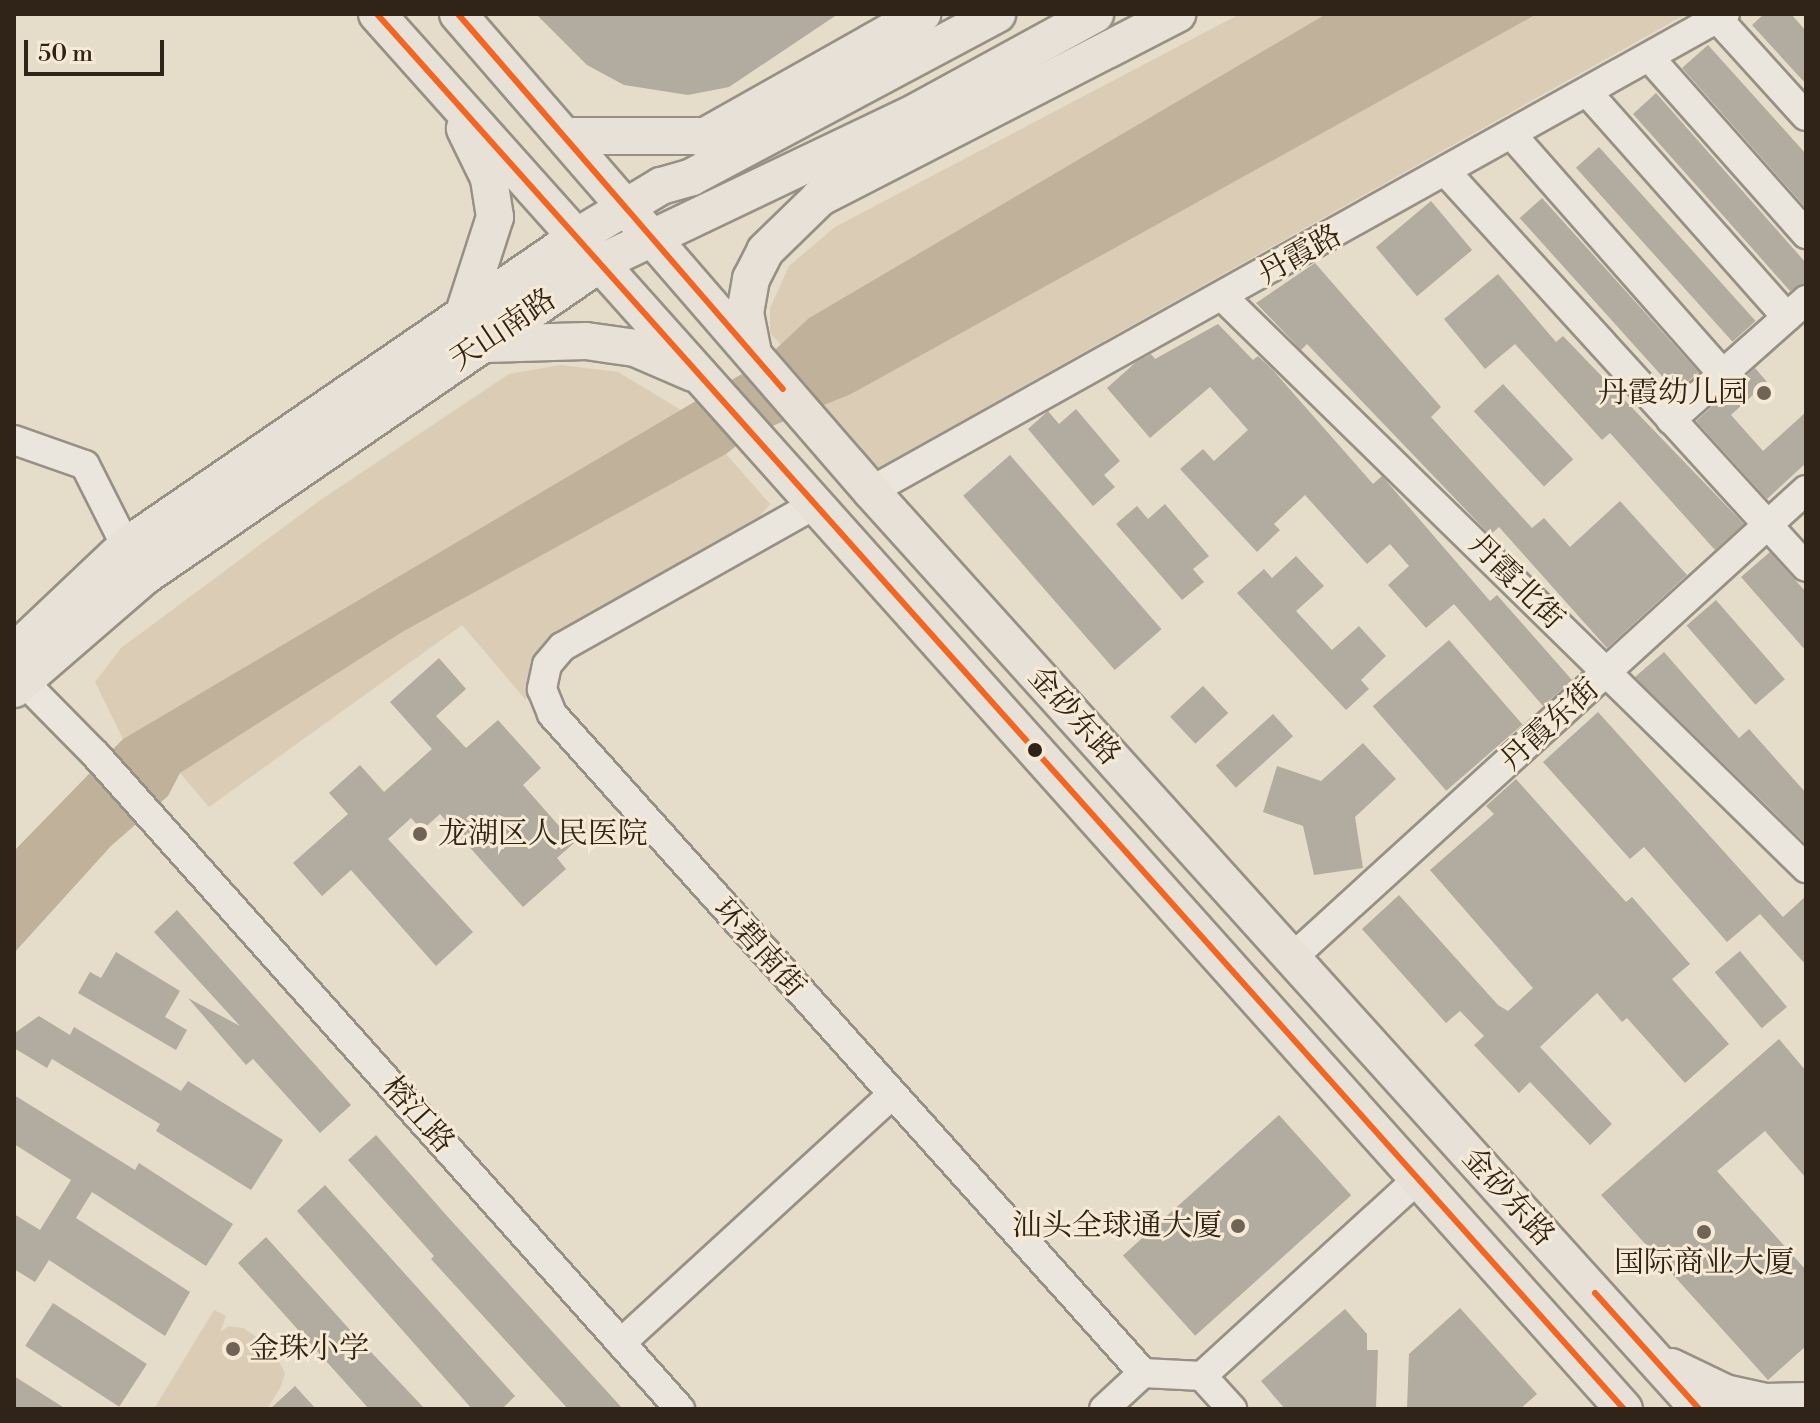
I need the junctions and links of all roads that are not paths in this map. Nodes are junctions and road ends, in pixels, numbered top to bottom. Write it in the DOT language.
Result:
graph roads {
  1 [pos="377,14"];
  2 [pos="458,14"];
  3 [pos="922,14"];
  4 [pos="997,14"];
  5 [pos="1095,14"];
  6 [pos="1143,14"];
  7 [pos="1177,14"];
  8 [pos="1721,16"];
  9 [pos="1039,45"];
  10 [pos="1649,57"];
  11 [pos="445,88"];
  12 [pos="1587,92"];
  13 [pos="918,111"];
  14 [pos="1806,116"];
  15 [pos="781,129"];
  16 [pos="1512,135"];
  17 [pos="568,136"];
  18 [pos="702,138"];
  19 [pos="1446,172"];
  20 [pos="819,198"];
  21 [pos="628,205"];
  22 [pos="1806,234"];
  23 [pos="653,236"];
  24 [pos="590,249"];
  25 [pos="1224,298"];
  26 [pos="1797,308"];
  27 [pos="472,331"];
  28 [pos="753,355"];
  29 [pos="1723,374"];
  30 [pos="703,379"];
  31 [pos="1671,420"];
  32 [pos="14,440"];
  33 [pos="1806,490"];
  34 [pos="871,491"];
  35 [pos="814,505"];
  36 [pos="1768,525"];
  37 [pos="126,546"];
  38 [pos="1806,567"];
  39 [pos="17,673"];
  40 [pos="1608,673"];
  41 [pos="1806,868"];
  42 [pos="1292,958"];
  43 [pos="891,1096"];
  44 [pos="1418,1179"];
  45 [pos="621,1343"];
  46 [pos="1645,1349"];
  47 [pos="1143,1373"];
  48 [pos="1202,1376"];
  49 [pos="1806,1401"];
  50 [pos="680,1409"];
  51 [pos="1104,1409"];
  52 [pos="1232,1409"];
  53 [pos="1624,1409"];
  54 [pos="1699,1409"];
  1 -- 11 [label="main road, 金砂东路"];
  2 -- 17 [label="main road, 金砂东路"];
  3 -- 18 [label="main road"];
  4 -- 15 [label="main road, 天山南路"];
  5 -- 9 [label="main road, 天山南路"];
  6 -- 9 [label="main road, 天山南路"];
  7 -- 20 [label="main road"];
  8 -- 10 [label="street, 丹霞路"];
  8 -- 14 [label="street"];
  9 -- 13 [label="main road, 天山南路"];
  10 -- 12 [label="street, 丹霞路"];
  10 -- 22 [label="street"];
  11 -- 24 [label="main road, 金砂东路"];
  11 -- 27 [label="main road"];
  12 -- 16 [label="street, 丹霞路"];
  12 -- 26 [label="street"];
  13 -- 20 [label="main road"];
  13 -- 23 [label="main road, 天山南路"];
  15 -- 18 [label="main road"];
  15 -- 21 [label="main road, 天山南路"];
  16 -- 19 [label="street, 丹霞路"];
  16 -- 29 [label="street"];
  17 -- 18 [label="main road"];
  17 -- 21 [label="main road, 金砂东路"];
  19 -- 25 [label="street, 丹霞路"];
  19 -- 31 [label="street"];
  20 -- 28 [label="main road"];
  21 -- 23 [label="main road, 金砂东路"];
  21 -- 24 [label="main road, 天山南路"];
  23 -- 24 [label="main road, 天山南路"];
  23 -- 28 [label="main road, 金砂东路"];
  24 -- 27 [label="main road, 天山南路"];
  24 -- 30 [label="main road, 金砂东路"];
  25 -- 34 [label="street, 丹霞路"];
  25 -- 40 [label="street, 丹霞北街"];
  26 -- 29 [label="street"];
  27 -- 30 [label="main road"];
  27 -- 37 [label="main road, 天山南路"];
  27 -- 39 [label="main road, 天山南路"];
  28 -- 34 [label="main road, 金砂东路"];
  29 -- 31 [label="street"];
  30 -- 35 [label="main road, 金砂东路"];
  31 -- 36 [label="street"];
  32 -- 37 [label="street"];
  33 -- 36 [label="street, 丹霞东街"];
  34 -- 42 [label="main road, 金砂东路"];
  35 -- 43 [label="street, 环碧南街"];
  35 -- 44 [label="main road, 金砂东路"];
  36 -- 38 [label="street"];
  36 -- 40 [label="street, 丹霞东街"];
  37 -- 39 [label="main road, 天山南路"];
  39 -- 45 [label="street, 榕江路"];
  40 -- 41 [label="street, 丹霞北街"];
  40 -- 42 [label="street, 丹霞东街"];
  42 -- 46 [label="main road, 金砂东路"];
  43 -- 45 [label="street"];
  43 -- 47 [label="street, 环碧南街"];
  44 -- 48 [label="street"];
  44 -- 53 [label="main road, 金砂东路"];
  45 -- 50 [label="street, 榕江路"];
  46 -- 49 [label="main road"];
  46 -- 54 [label="main road, 金砂东路"];
  47 -- 48 [label="street"];
  47 -- 51 [label="street"];
  48 -- 52 [label="street"];
}
